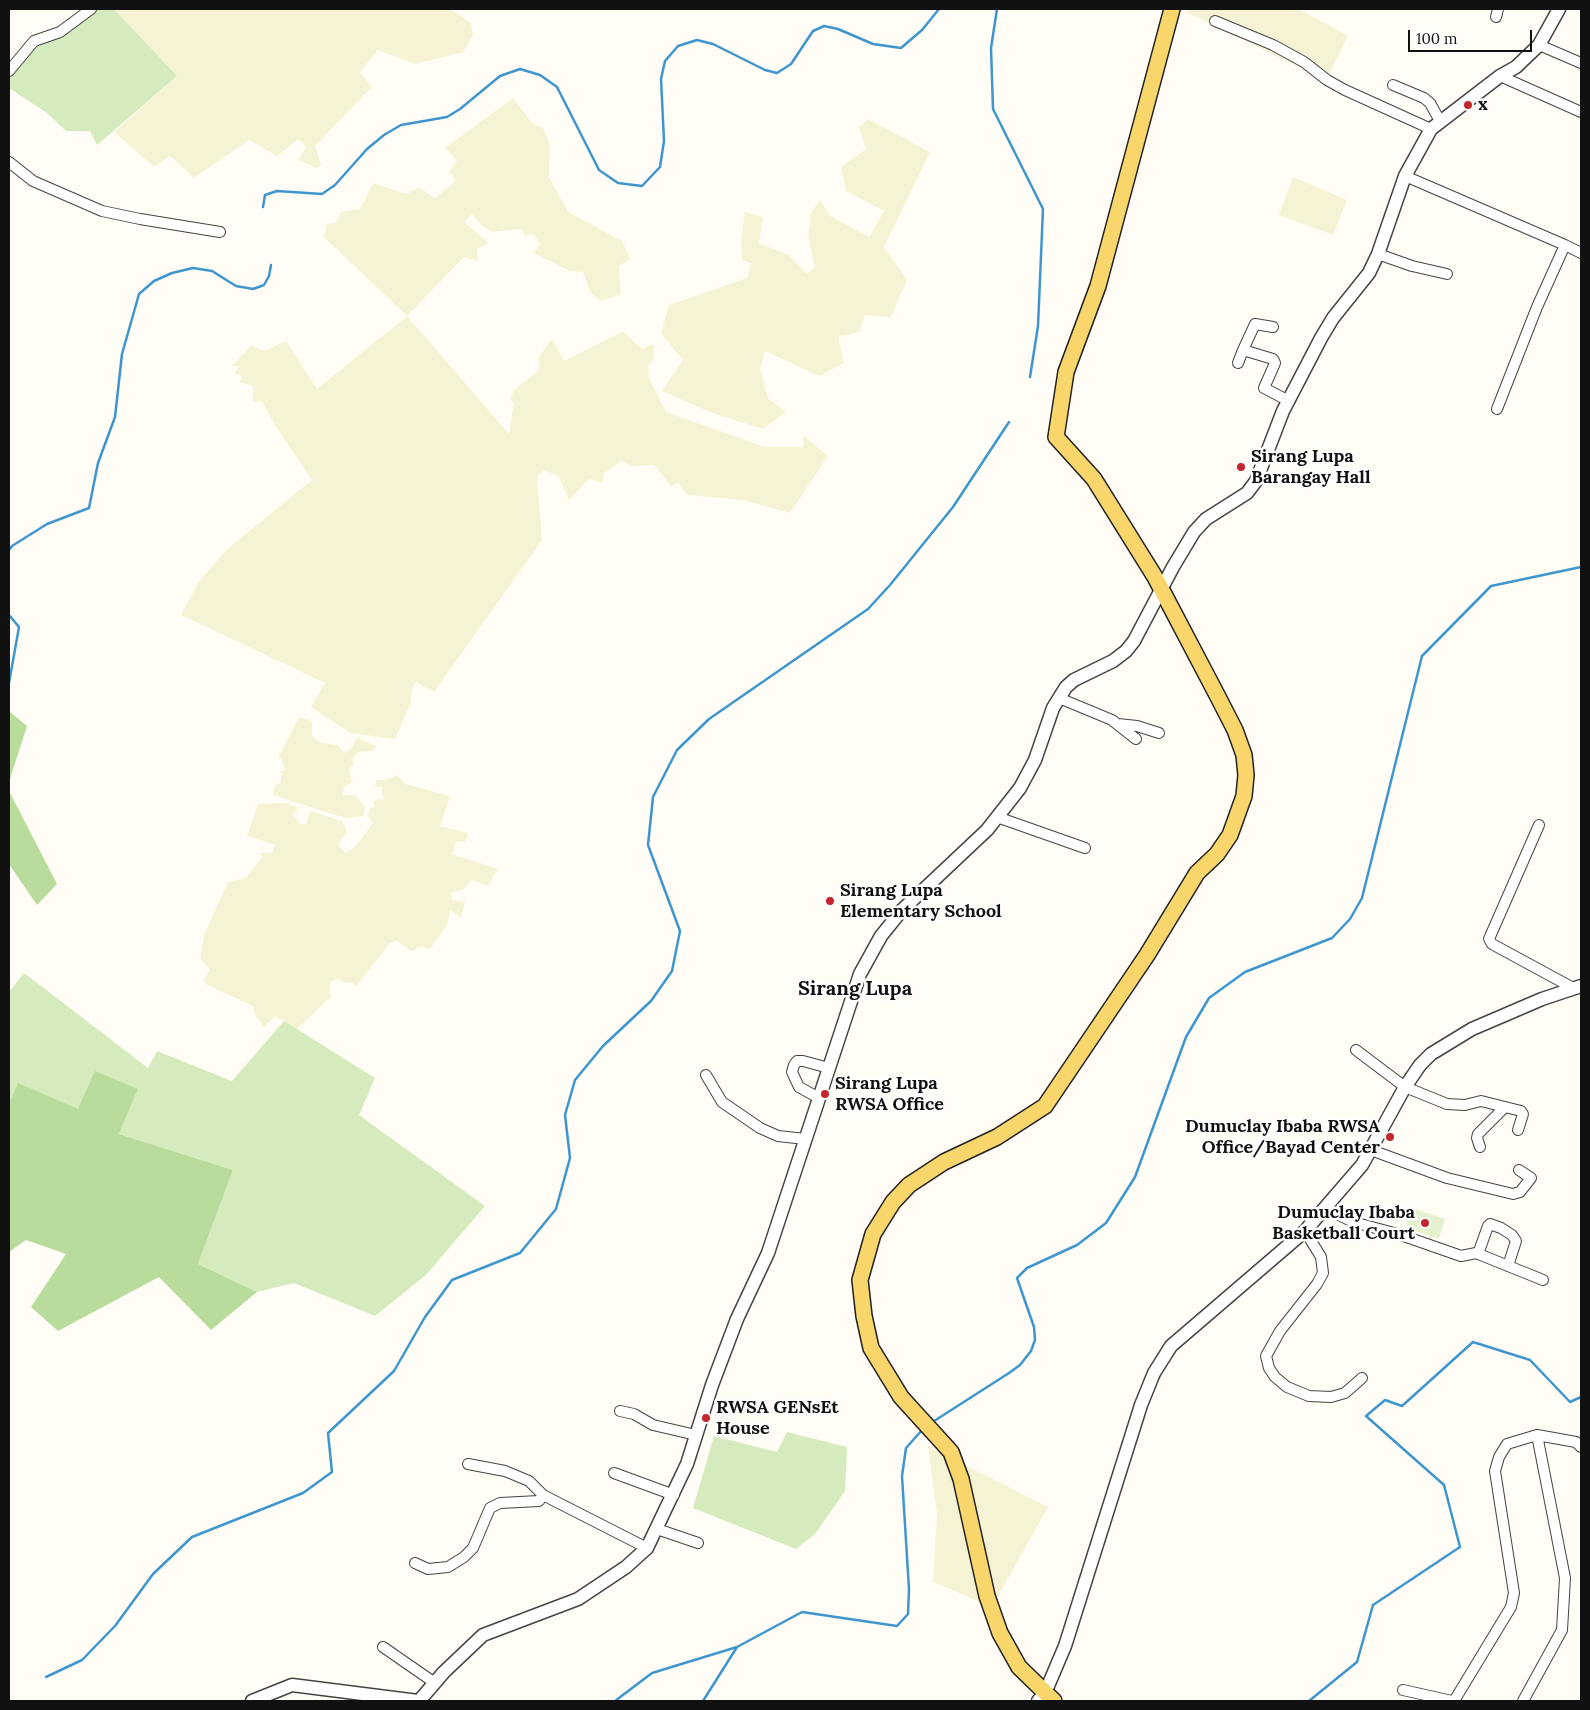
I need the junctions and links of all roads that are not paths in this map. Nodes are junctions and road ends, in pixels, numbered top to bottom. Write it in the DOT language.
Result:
graph roads {
  1 [pos="91,9"];
  2 [pos="1172,9"];
  3 [pos="1559,9"];
  4 [pos="1215,21"];
  5 [pos="1539,45"];
  6 [pos="1581,63"];
  7 [pos="9,71"];
  8 [pos="1500,76"];
  9 [pos="1393,84"];
  10 [pos="1581,112"];
  11 [pos="1435,125"];
  12 [pos="9,162"];
  13 [pos="1405,176"];
  14 [pos="220,232"];
  15 [pos="1564,245"];
  16 [pos="1581,253"];
  17 [pos="1378,254"];
  18 [pos="1447,274"];
  19 [pos="1273,327"];
  20 [pos="1244,350"];
  21 [pos="1238,362"];
  22 [pos="1289,401"];
  23 [pos="1497,408"];
  24 [pos="1162,589"];
  25 [pos="1059,698"];
  26 [pos="1118,724"];
  27 [pos="1159,734"];
  28 [pos="1136,739"];
  29 [pos="997,817"];
  30 [pos="1539,825"];
  31 [pos="1085,848"];
  32 [pos="1578,988"];
  33 [pos="1356,1050"];
  34 [pos="829,1068"];
  35 [pos="706,1074"];
  36 [pos="1405,1087"];
  37 [pos="819,1098"];
  38 [pos="1505,1107"];
  39 [pos="1518,1130"];
  40 [pos="805,1139"];
  41 [pos="1480,1147"];
  42 [pos="1371,1150"];
  43 [pos="1519,1170"];
  44 [pos="1325,1208"];
  45 [pos="1305,1231"];
  46 [pos="1478,1254"];
  47 [pos="1508,1266"];
  48 [pos="1543,1280"];
  49 [pos="1362,1378"];
  50 [pos="620,1411"];
  51 [pos="696,1435"];
  52 [pos="1538,1435"];
  53 [pos="1581,1447"];
  54 [pos="468,1464"];
  55 [pos="614,1473"];
  56 [pos="543,1495"];
  57 [pos="674,1495"];
  58 [pos="657,1529"];
  59 [pos="698,1543"];
  60 [pos="647,1548"];
  61 [pos="415,1563"];
  62 [pos="383,1647"];
  63 [pos="434,1683"];
  64 [pos="1403,1690"];
  65 [pos="1046,1698"];
  66 [pos="252,1701"];
  67 [pos="419,1701"];
  68 [pos="1453,1701"];
  69 [pos="1523,1701"];
  1 -- 7 [label="street"];
  2 -- 24 [label="main road"];
  3 -- 5 [label="street"];
  4 -- 11 [label="street"];
  5 -- 6 [label="street"];
  5 -- 8 [label="street"];
  8 -- 10 [label="street"];
  8 -- 11 [label="street"];
  9 -- 11 [label="street"];
  11 -- 13 [label="street"];
  12 -- 14 [label="street"];
  13 -- 15 [label="street"];
  13 -- 17 [label="street"];
  15 -- 16 [label="street"];
  15 -- 23 [label="street"];
  17 -- 18 [label="street"];
  17 -- 22 [label="street"];
  19 -- 20 [label="street"];
  20 -- 21 [label="street"];
  20 -- 22 [label="street"];
  22 -- 24 [label="street"];
  24 -- 25 [label="street"];
  24 -- 65 [label="main road"];
  25 -- 26 [label="street"];
  25 -- 29 [label="street"];
  26 -- 27 [label="street"];
  26 -- 28 [label="street"];
  29 -- 31 [label="street"];
  29 -- 34 [label="street"];
  30 -- 32 [label="street"];
  32 -- 36 [label="street"];
  33 -- 36 [label="street"];
  34 -- 37 [label="street"];
  34 -- 37 [label="street"];
  35 -- 40 [label="street"];
  36 -- 38 [label="street"];
  36 -- 42 [label="street"];
  37 -- 40 [label="street"];
  38 -- 39 [label="street"];
  38 -- 41 [label="street"];
  40 -- 51 [label="street"];
  42 -- 43 [label="street"];
  42 -- 44 [label="street"];
  44 -- 45 [label="street"];
  44 -- 46 [label="street"];
  45 -- 49 [label="street"];
  45 -- 65 [label="street"];
  46 -- 47 [label="street"];
  46 -- 47 [label="street"];
  47 -- 48 [label="street"];
  50 -- 51 [label="street"];
  51 -- 57 [label="street"];
  52 -- 53 [label="street"];
  52 -- 68 [label="street"];
  52 -- 69 [label="street"];
  54 -- 56 [label="street"];
  55 -- 57 [label="street"];
  56 -- 60 [label="street"];
  56 -- 61 [label="street"];
  57 -- 58 [label="street"];
  58 -- 59 [label="street"];
  58 -- 60 [label="street"];
  60 -- 63 [label="street"];
  62 -- 63 [label="street"];
  63 -- 67 [label="street"];
  64 -- 68 [label="street"];
  66 -- 67 [label="street"];
}
